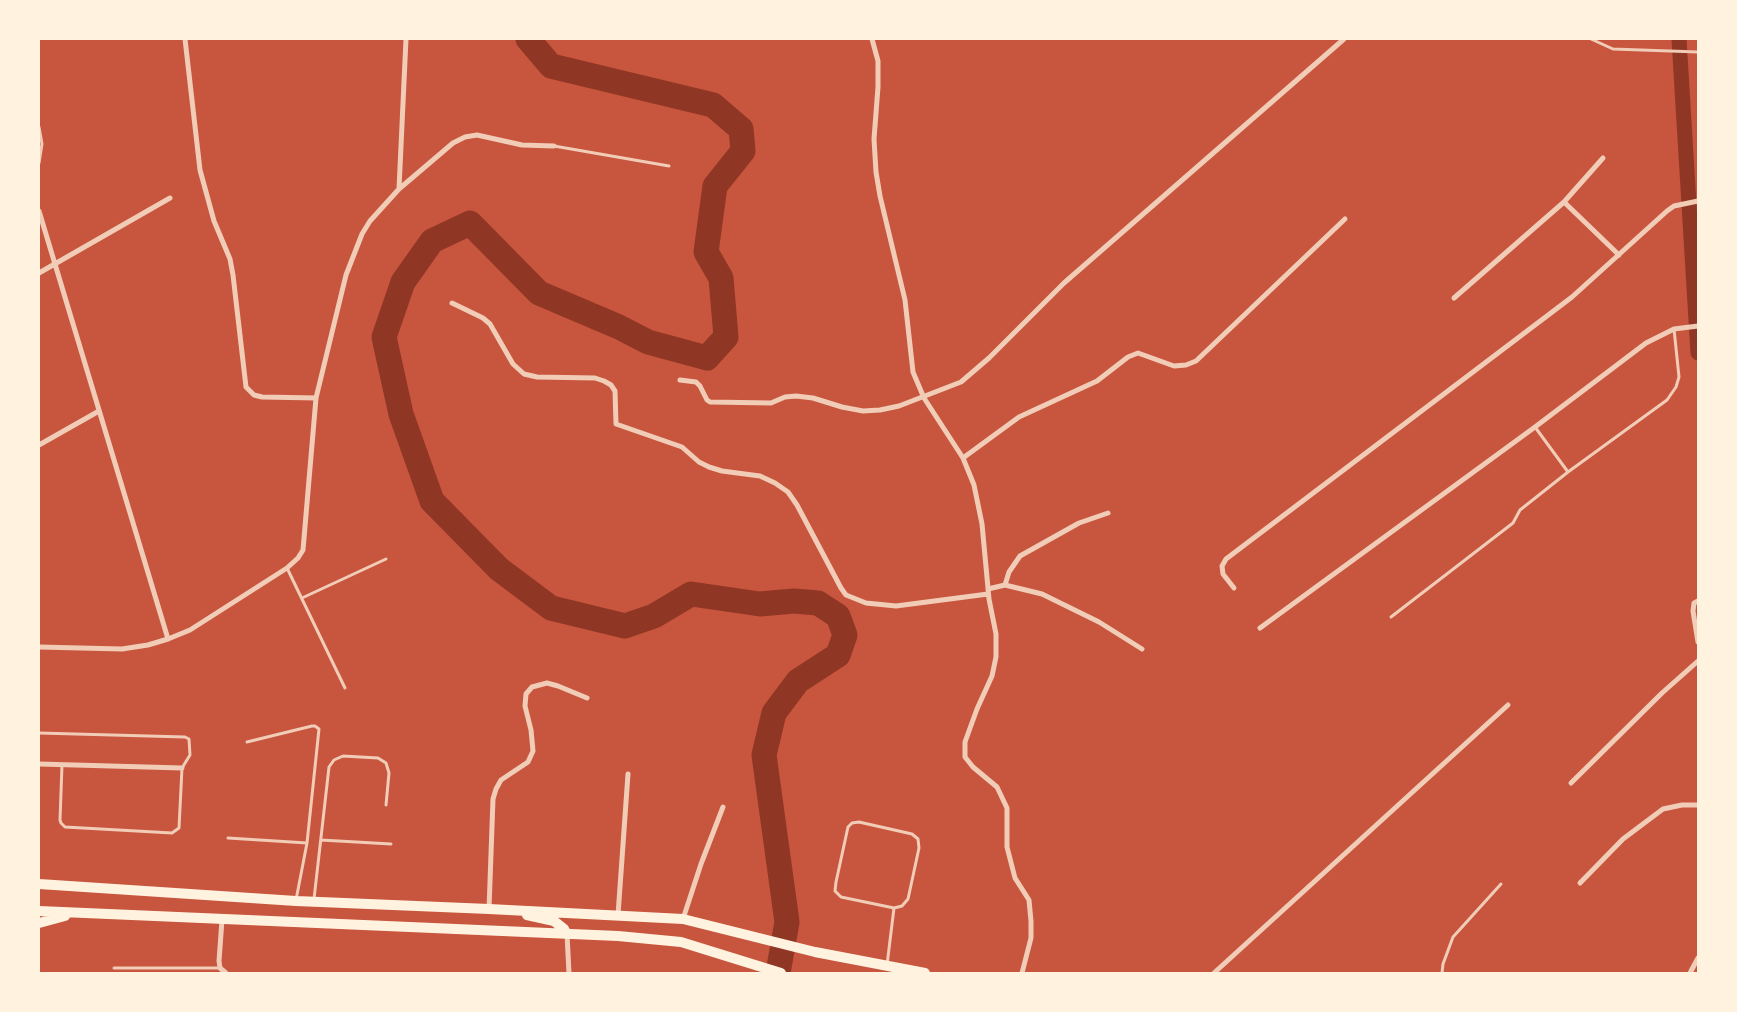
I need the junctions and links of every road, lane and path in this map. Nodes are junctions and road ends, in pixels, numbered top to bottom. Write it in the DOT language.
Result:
graph roads {
  1 [pos="185,39"];
  2 [pos="406,39"];
  3 [pos="872,39"];
  4 [pos="1344,39"];
  5 [pos="1591,39"];
  6 [pos="1698,52"];
  7 [pos="39,127"];
  8 [pos="554,146"];
  9 [pos="1603,158"];
  10 [pos="39,163"];
  11 [pos="669,166"];
  12 [pos="399,189"];
  13 [pos="170,198"];
  14 [pos="1564,202"];
  15 [pos="1698,202"];
  16 [pos="39,211"];
  17 [pos="1345,219"];
  18 [pos="1619,255"];
  19 [pos="54,264"];
  20 [pos="39,273"];
  21 [pos="1454,298"];
  22 [pos="452,303"];
  23 [pos="1698,326"];
  24 [pos="1674,330"];
  25 [pos="680,380"];
  26 [pos="316,398"];
  27 [pos="924,398"];
  28 [pos="99,411"];
  29 [pos="1535,427"];
  30 [pos="39,445"];
  31 [pos="963,458"];
  32 [pos="1568,472"];
  33 [pos="1108,513"];
  34 [pos="386,559"];
  35 [pos="287,568"];
  36 [pos="1005,585"];
  37 [pos="1234,588"];
  38 [pos="988,591"];
  39 [pos="302,598"];
  40 [pos="1698,601"];
  41 [pos="1391,617"];
  42 [pos="1260,628"];
  43 [pos="168,639"];
  44 [pos="1698,642"];
  45 [pos="39,648"];
  46 [pos="1142,649"];
  47 [pos="1698,661"];
  48 [pos="345,688"];
  49 [pos="587,698"];
  50 [pos="1508,705"];
  51 [pos="39,732"];
  52 [pos="247,742"];
  53 [pos="39,764"];
  54 [pos="62,765"];
  55 [pos="182,768"];
  56 [pos="628,774"];
  57 [pos="1570,782"];
  58 [pos="1698,805"];
  59 [pos="386,806"];
  60 [pos="723,807"];
  61 [pos="228,838"];
  62 [pos="321,840"];
  63 [pos="307,843"];
  64 [pos="391,844"];
  65 [pos="1580,883"];
  66 [pos="39,884"];
  67 [pos="1501,884"];
  68 [pos="296,901"];
  69 [pos="313,902"];
  70 [pos="894,908"];
  71 [pos="489,909"];
  72 [pos="513,910"];
  73 [pos="39,911"];
  74 [pos="73,913"];
  75 [pos="618,915"];
  76 [pos="684,919"];
  77 [pos="222,920"];
  78 [pos="39,923"];
  79 [pos="567,934"];
  80 [pos="1698,958"];
  81 [pos="114,968"];
  82 [pos="220,968"];
  83 [pos="888,970"];
  84 [pos="226,973"];
  85 [pos="569,973"];
  86 [pos="781,973"];
  87 [pos="925,973"];
  88 [pos="1022,973"];
  89 [pos="1214,973"];
  90 [pos="1442,973"];
  91 [pos="1690,973"];
  1 -- 26 [label="street"];
  2 -- 12 [label="street"];
  3 -- 27 [label="street"];
  4 -- 27 [label="street"];
  5 -- 6 [label="lane"];
  7 -- 10 [label="lane"];
  8 -- 11 [label="lane"];
  8 -- 12 [label="street"];
  9 -- 14 [label="street"];
  12 -- 26 [label="street"];
  13 -- 19 [label="street"];
  14 -- 18 [label="street"];
  14 -- 21 [label="street"];
  15 -- 18 [label="street"];
  16 -- 19 [label="street"];
  17 -- 31 [label="street"];
  18 -- 37 [label="street"];
  19 -- 20 [label="street"];
  19 -- 28 [label="street"];
  22 -- 38 [label="street"];
  23 -- 24 [label="street"];
  24 -- 29 [label="street"];
  24 -- 32 [label="lane"];
  25 -- 27 [label="street"];
  26 -- 35 [label="street"];
  27 -- 31 [label="street"];
  28 -- 30 [label="street"];
  28 -- 43 [label="street"];
  29 -- 32 [label="lane"];
  29 -- 42 [label="street"];
  31 -- 38 [label="street"];
  32 -- 41 [label="lane"];
  33 -- 36 [label="street"];
  34 -- 39 [label="lane"];
  35 -- 39 [label="lane"];
  35 -- 43 [label="street"];
  36 -- 38 [label="street"];
  36 -- 46 [label="street"];
  38 -- 88 [label="street"];
  39 -- 48 [label="lane"];
  40 -- 44 [label="street"];
  43 -- 45 [label="street"];
  47 -- 57 [label="street"];
  49 -- 71 [label="street"];
  50 -- 89 [label="street"];
  51 -- 55 [label="lane"];
  52 -- 63 [label="lane"];
  53 -- 54 [label="street"];
  54 -- 55 [label="street"];
  54 -- 55 [label="lane"];
  56 -- 75 [label="street"];
  58 -- 65 [label="street"];
  59 -- 62 [label="lane"];
  60 -- 76 [label="street"];
  61 -- 63 [label="lane"];
  62 -- 64 [label="lane"];
  62 -- 69 [label="lane"];
  63 -- 68 [label="lane"];
  66 -- 68 [label="highway"];
  67 -- 90 [label="lane"];
  68 -- 69 [label="highway"];
  69 -- 71 [label="highway"];
  70 -- 70 [label="lane"];
  70 -- 83 [label="lane"];
  71 -- 72 [label="highway"];
  72 -- 75 [label="highway"];
  72 -- 79 [label="highway"];
  73 -- 74 [label="highway"];
  74 -- 77 [label="highway"];
  74 -- 78 [label="highway"];
  75 -- 76 [label="highway"];
  76 -- 83 [label="highway"];
  77 -- 79 [label="highway"];
  77 -- 82 [label="street"];
  79 -- 85 [label="street"];
  79 -- 86 [label="highway"];
  80 -- 91 [label="street"];
  81 -- 82 [label="lane"];
  82 -- 84 [label="street"];
  83 -- 87 [label="highway"];
}
